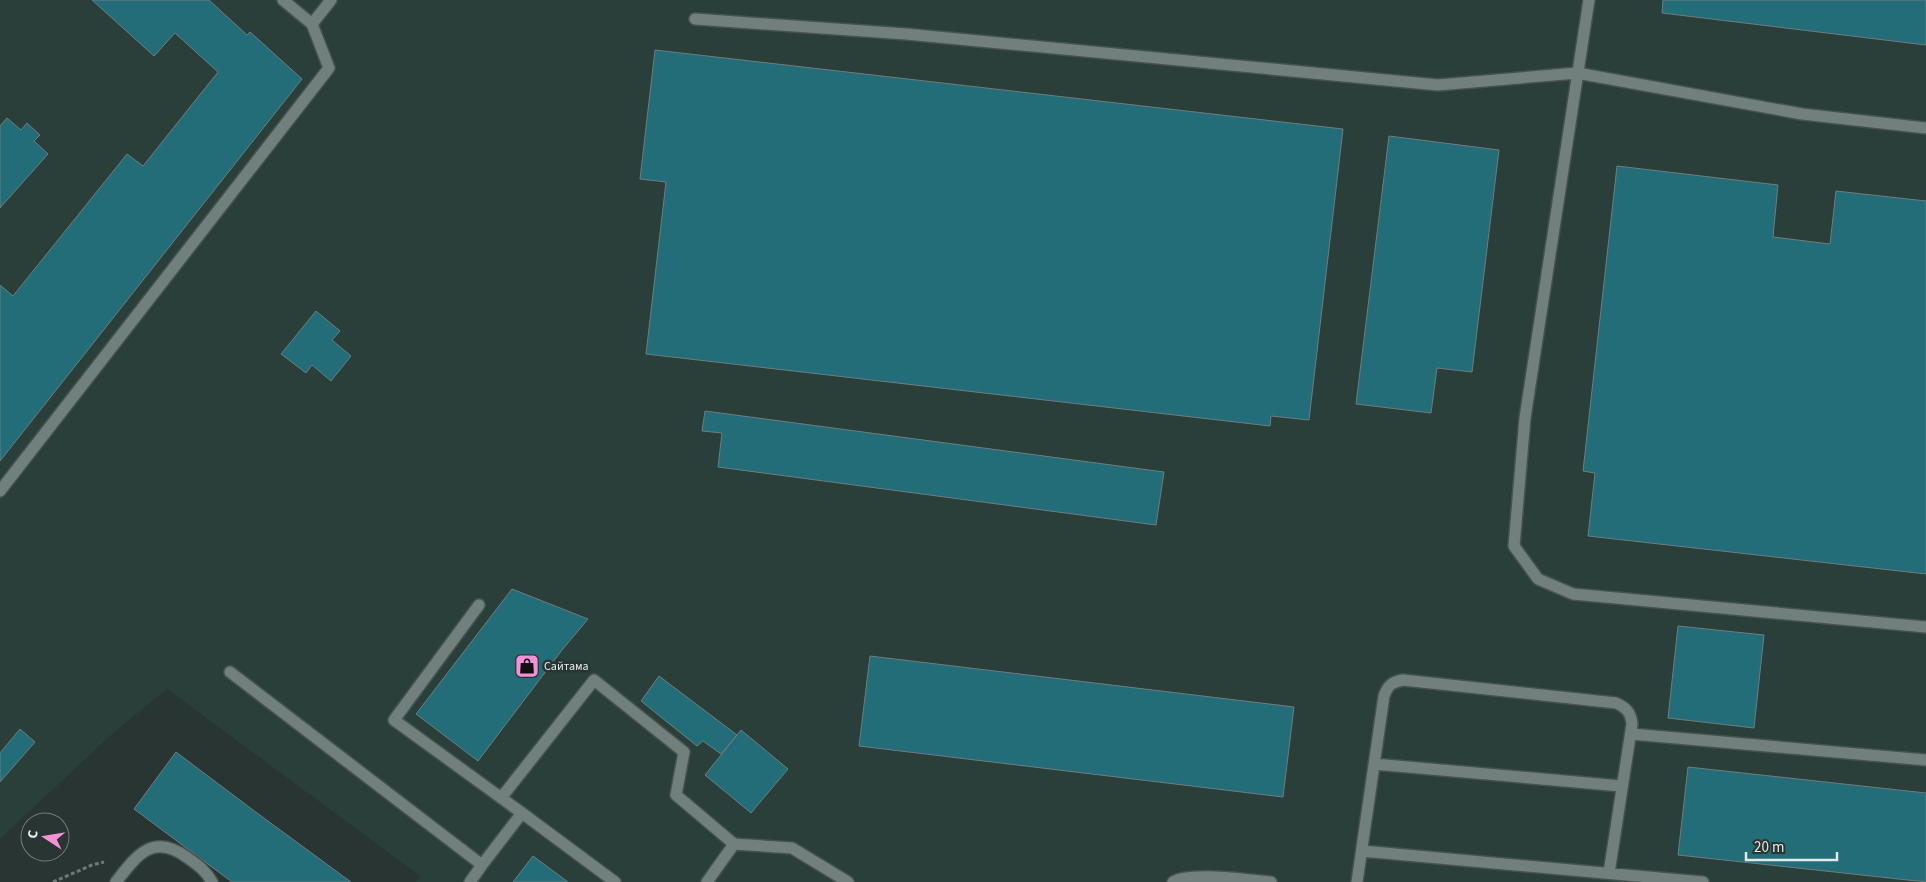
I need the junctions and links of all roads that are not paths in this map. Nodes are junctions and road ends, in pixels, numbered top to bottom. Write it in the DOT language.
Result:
graph roads {
  1 [pos="283,0"];
  2 [pos="331,0"];
  3 [pos="1589,0"];
  4 [pos="694,20"];
  5 [pos="312,24"];
  6 [pos="1577,73"];
  7 [pos="1926,128"];
  8 [pos="0,491"];
  9 [pos="479,605"];
  10 [pos="1926,627"];
  11 [pos="230,672"];
  12 [pos="1630,734"];
  13 [pos="1926,760"];
  14 [pos="1374,764"];
  15 [pos="1621,786"];
  16 [pos="501,798"];
  17 [pos="522,814"];
  18 [pos="734,844"];
  19 [pos="1362,851"];
  20 [pos="482,865"];
  21 [pos="1609,873"];
  22 [pos="210,874"];
  23 [pos="116,882"];
  24 [pos="470,882"];
  25 [pos="614,882"];
  26 [pos="707,882"];
  27 [pos="848,882"];
  28 [pos="1173,882"];
  29 [pos="1271,882"];
  30 [pos="1357,882"];
  31 [pos="1703,882"];
  1 -- 5 [label="lane"];
  2 -- 5 [label="lane"];
  3 -- 6 [label="lane"];
  4 -- 6 [label="lane"];
  5 -- 8 [label="lane"];
  6 -- 7 [label="lane"];
  6 -- 10 [label="lane"];
  9 -- 16 [label="lane"];
  11 -- 20 [label="lane"];
  12 -- 13 [label="lane"];
  12 -- 14 [label="lane"];
  12 -- 15 [label="lane"];
  14 -- 15 [label="lane"];
  14 -- 19 [label="lane"];
  15 -- 21 [label="lane"];
  16 -- 17 [label="lane"];
  16 -- 18 [label="lane"];
  17 -- 20 [label="lane"];
  17 -- 25 [label="lane"];
  18 -- 26 [label="lane"];
  18 -- 27 [label="lane"];
  19 -- 21 [label="lane"];
  19 -- 30 [label="lane"];
  20 -- 24 [label="lane"];
  21 -- 31 [label="lane"];
  22 -- 23 [label="lane"];
  28 -- 29 [label="lane"];
}
